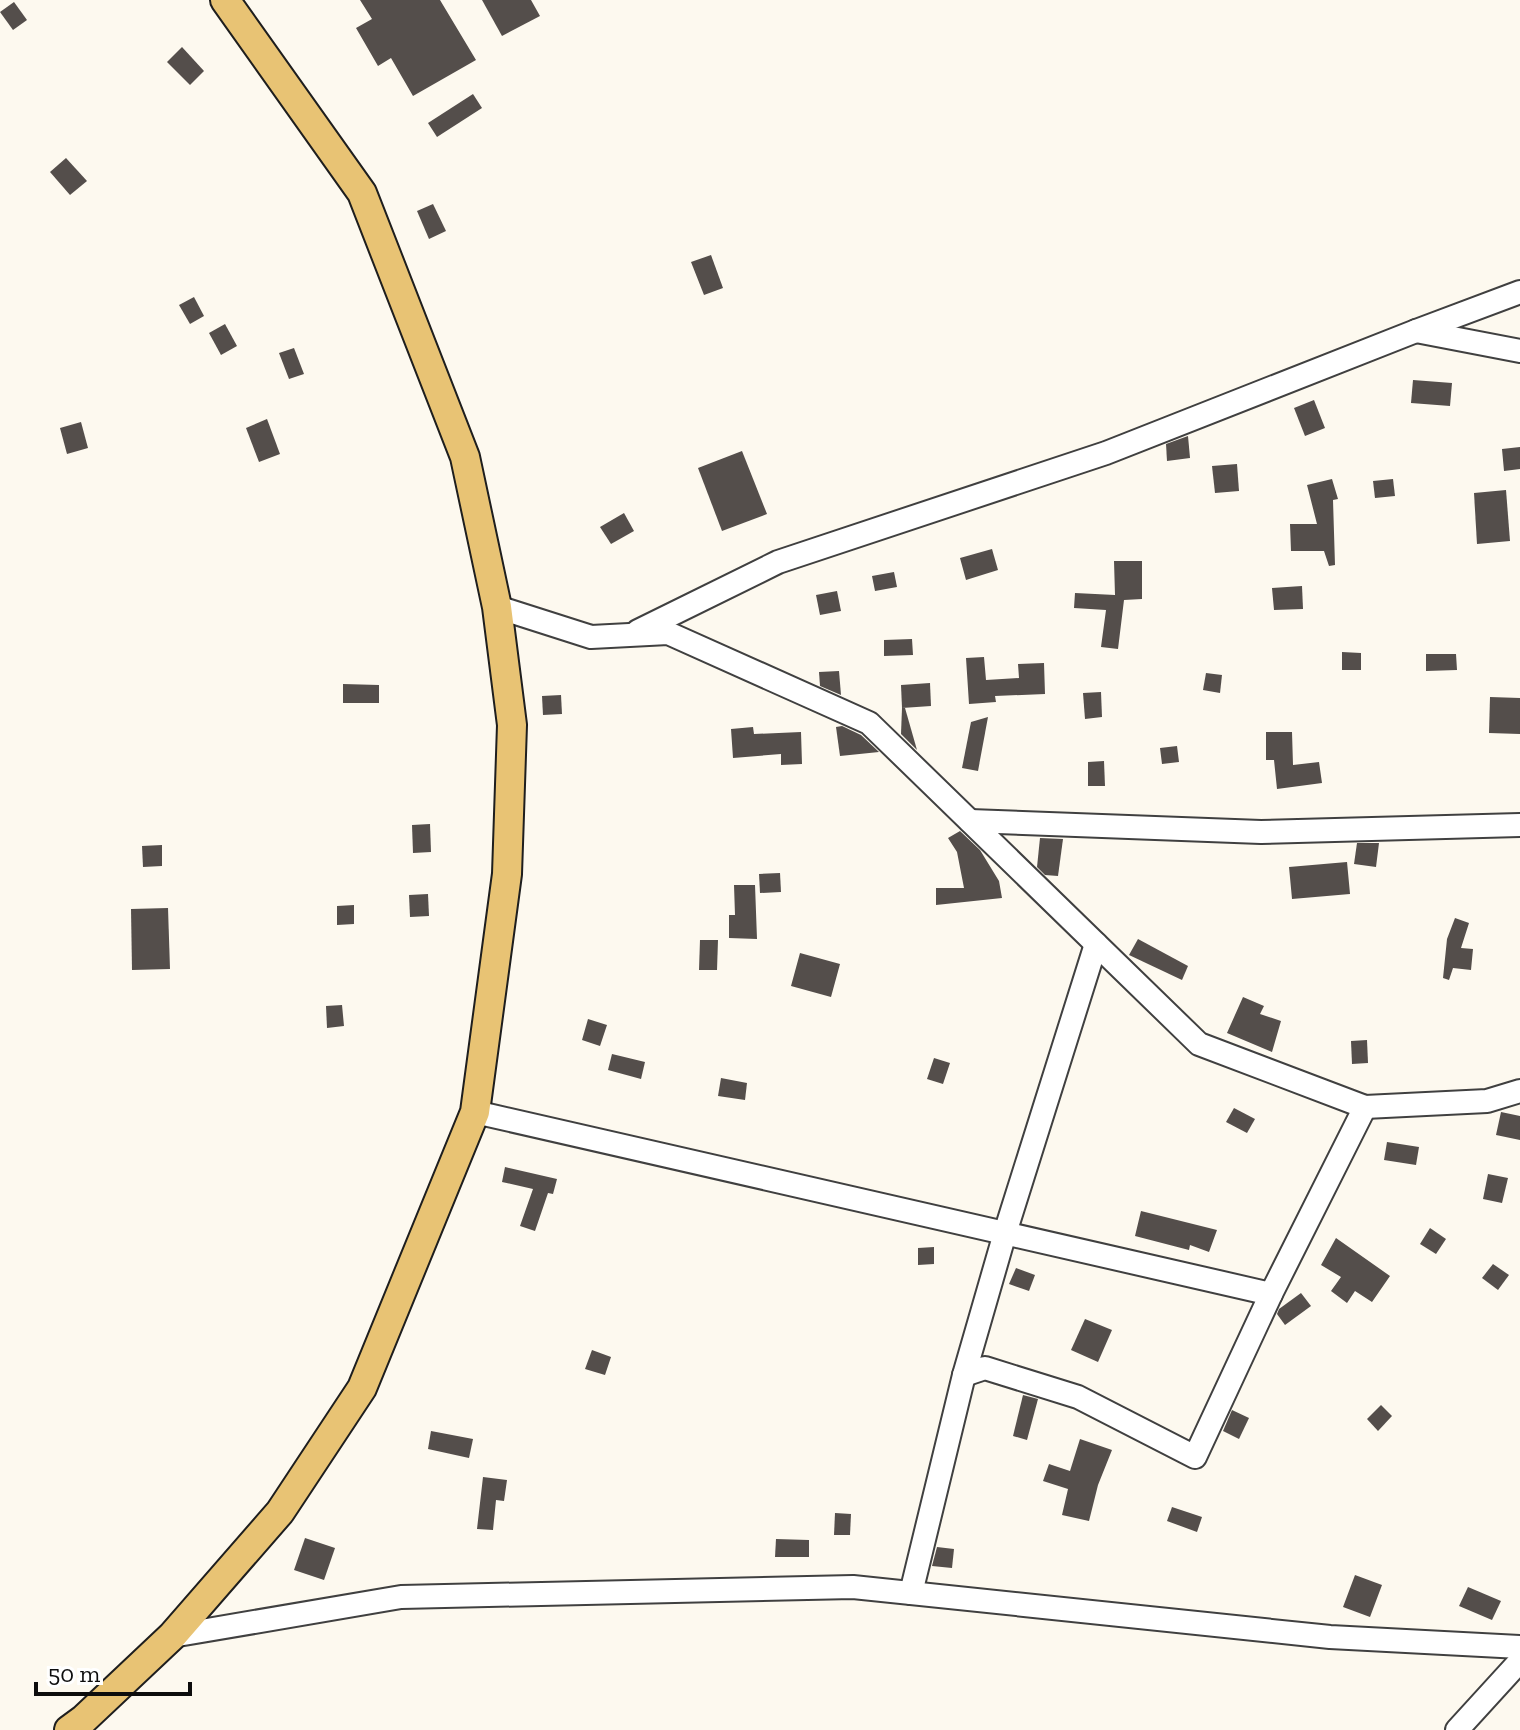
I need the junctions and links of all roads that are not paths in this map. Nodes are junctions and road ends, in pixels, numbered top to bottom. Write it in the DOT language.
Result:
graph roads {
  1 [pos="225,0"];
  2 [pos="1520,292"];
  3 [pos="1416,331"];
  4 [pos="1520,351"];
  5 [pos="497,607"];
  6 [pos="630,635"];
  7 [pos="970,821"];
  8 [pos="1520,825"];
  9 [pos="1096,944"];
  10 [pos="1520,1091"];
  11 [pos="1365,1107"];
  12 [pos="475,1112"];
  13 [pos="1005,1233"];
  14 [pos="1271,1294"];
  15 [pos="964,1375"];
  16 [pos="911,1593"];
  17 [pos="172,1636"];
  18 [pos="1520,1647"];
  19 [pos="1520,1661"];
  20 [pos="69,1730"];
  21 [pos="1457,1730"];
  1 -- 5 [label="main road"];
  2 -- 3 [label="street"];
  3 -- 4 [label="street"];
  3 -- 6 [label="street"];
  5 -- 6 [label="street"];
  5 -- 12 [label="main road"];
  6 -- 7 [label="street"];
  7 -- 8 [label="street"];
  7 -- 9 [label="street"];
  9 -- 11 [label="street"];
  9 -- 13 [label="street"];
  10 -- 11 [label="street"];
  11 -- 14 [label="street"];
  12 -- 13 [label="street"];
  12 -- 17 [label="main road"];
  13 -- 14 [label="street"];
  13 -- 15 [label="street"];
  14 -- 15 [label="street"];
  15 -- 16 [label="street"];
  16 -- 17 [label="street"];
  16 -- 18 [label="street"];
  17 -- 20 [label="main road"];
  19 -- 21 [label="street"];
}
